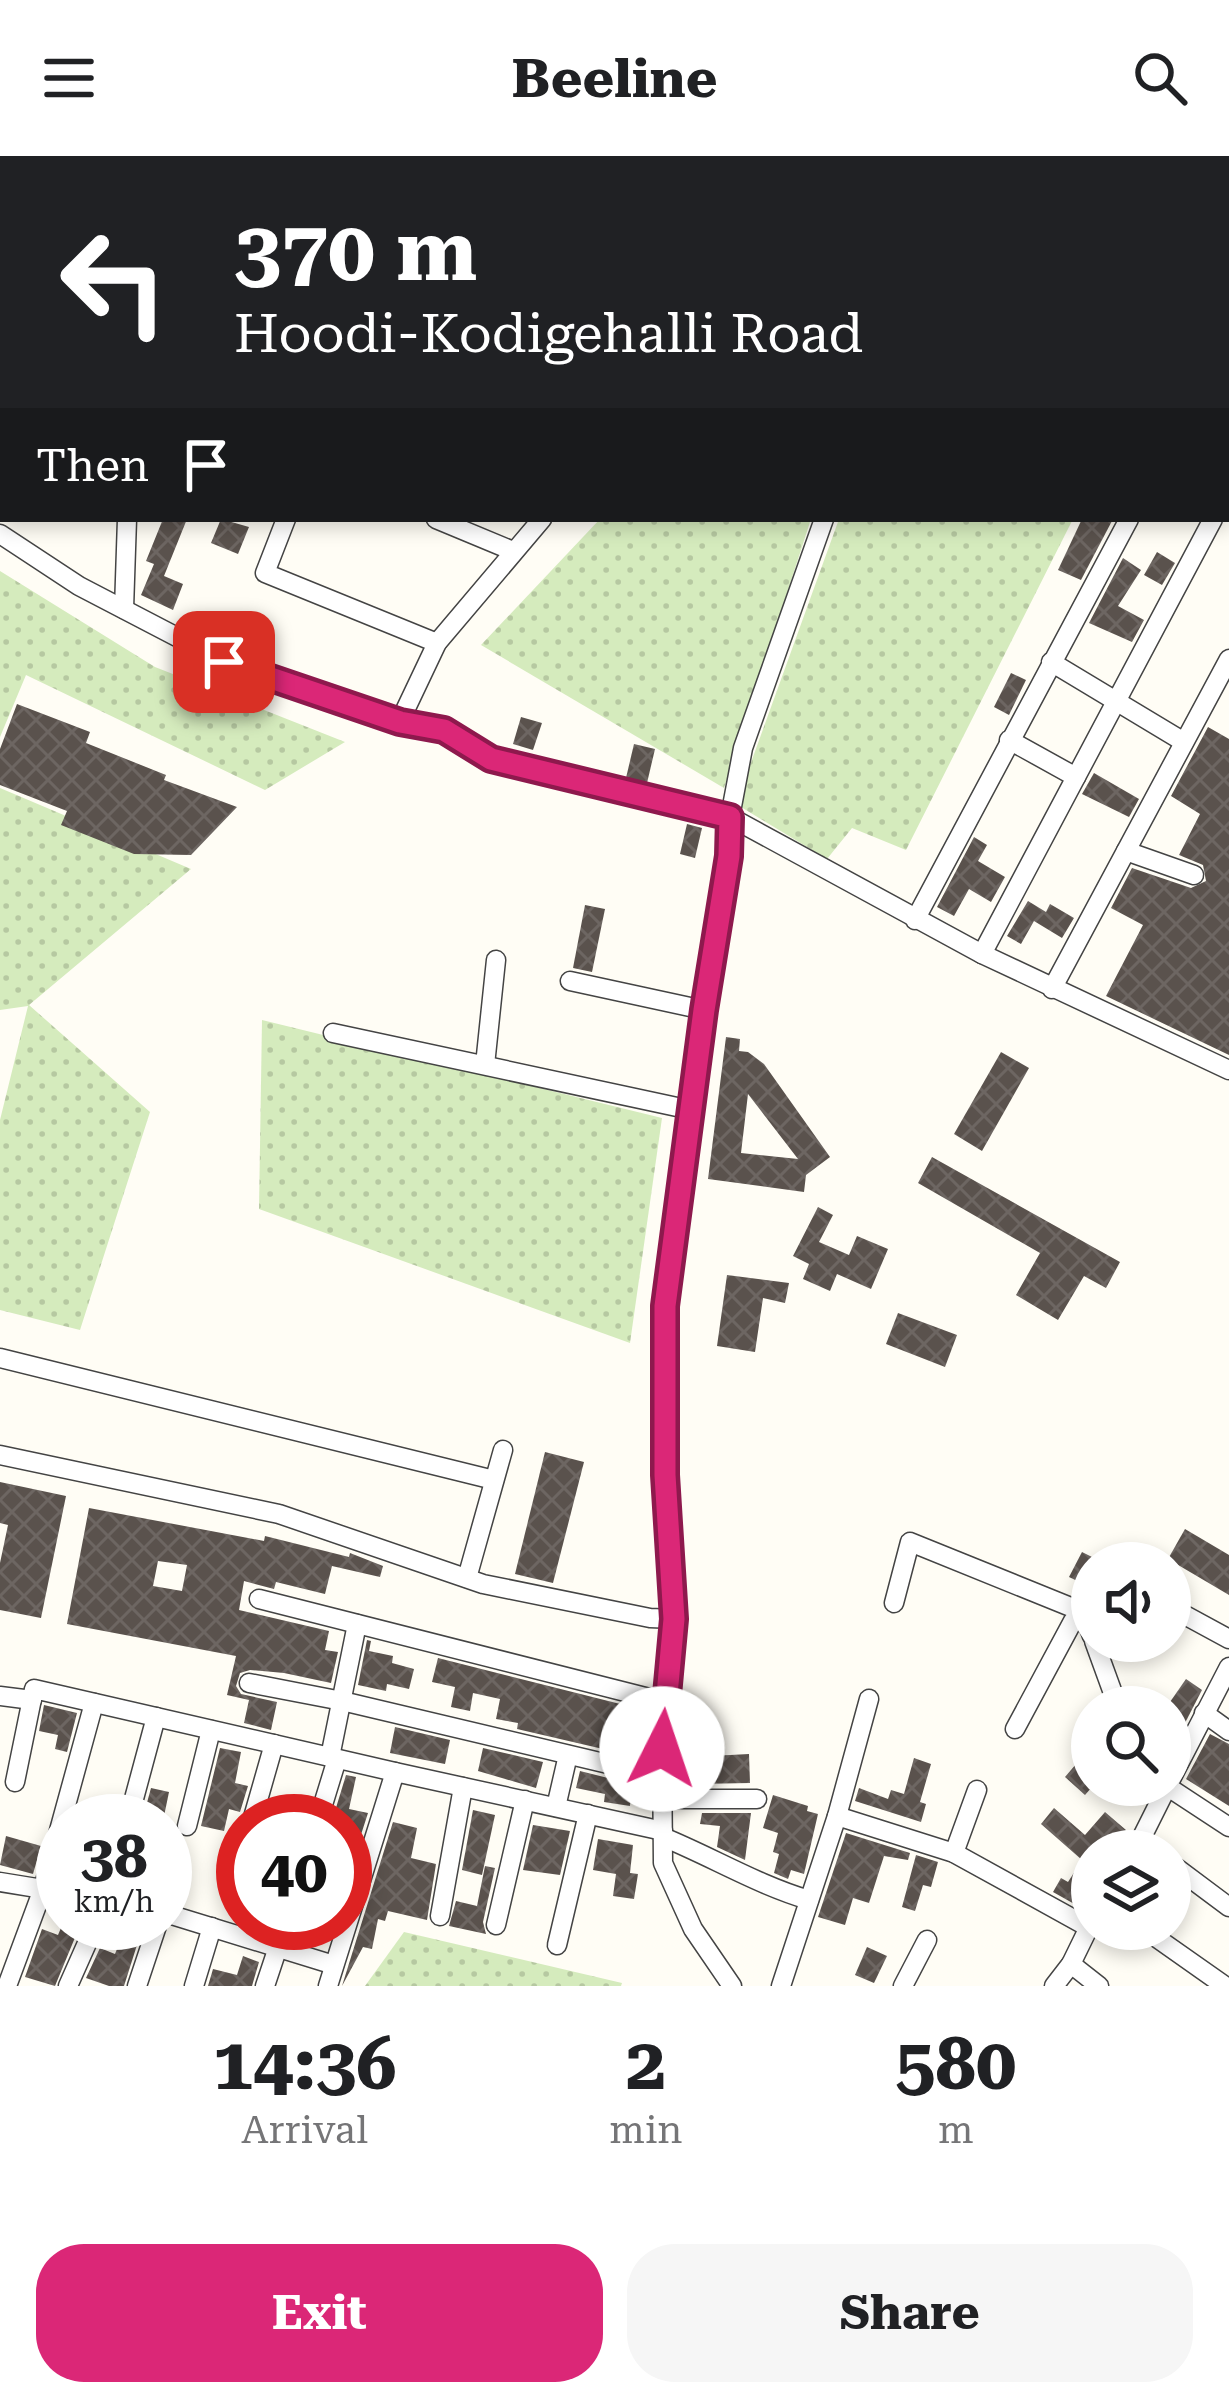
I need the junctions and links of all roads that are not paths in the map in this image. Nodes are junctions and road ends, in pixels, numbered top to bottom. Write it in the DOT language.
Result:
graph roads {
  1 [pos="127,522"];
  2 [pos="285,522"];
  3 [pos="443,522"];
  4 [pos="539,522"];
  5 [pos="823,522"];
  6 [pos="1127,522"];
  7 [pos="1212,522"];
  8 [pos="0,534"];
  9 [pos="513,550"];
  10 [pos="124,609"];
  11 [pos="437,643"];
  12 [pos="1229,658"];
  13 [pos="1051,662"];
  14 [pos="1117,701"];
  15 [pos="400,722"];
  16 [pos="1009,740"];
  17 [pos="1184,742"];
  18 [pos="1076,777"];
  19 [pos="730,817"];
  20 [pos="1126,850"];
  21 [pos="1194,875"];
  22 [pos="915,920"];
  23 [pos="982,954"];
  24 [pos="496,959"];
  25 [pos="570,981"];
  26 [pos="1052,989"];
  27 [pos="704,1010"];
  28 [pos="333,1033"];
  29 [pos="485,1065"];
  30 [pos="1229,1070"];
  31 [pos="691,1110"];
  32 [pos="0,1358"];
  33 [pos="502,1450"];
  34 [pos="0,1455"];
  35 [pos="494,1480"];
  36 [pos="467,1579"];
  37 [pos="259,1599"];
  38 [pos="1071,1602"];
  39 [pos="894,1603"];
  40 [pos="1191,1618"];
  41 [pos="674,1619"];
  42 [pos="1071,1623"];
  43 [pos="356,1624"];
  44 [pos="1229,1639"];
  45 [pos="1229,1667"];
  46 [pos="249,1683"];
  47 [pos="0,1696"];
  48 [pos="32,1700"];
  49 [pos="869,1700"];
  50 [pos="342,1701"];
  51 [pos="665,1702"];
  52 [pos="94,1703"];
  53 [pos="1204,1713"];
  54 [pos="156,1717"];
  55 [pos="1015,1729"];
  56 [pos="212,1730"];
  57 [pos="1229,1731"];
  58 [pos="1191,1739"];
  59 [pos="274,1744"];
  60 [pos="568,1755"];
  61 [pos="333,1758"];
  62 [pos="395,1772"];
  63 [pos="662,1777"];
  64 [pos="15,1782"];
  65 [pos="463,1787"];
  66 [pos="977,1790"];
  67 [pos="74,1794"];
  68 [pos="135,1794"];
  69 [pos="260,1794"];
  70 [pos="324,1794"];
  71 [pos="663,1799"];
  72 [pos="757,1799"];
  73 [pos="525,1800"];
  74 [pos="1191,1800"];
  75 [pos="192,1807"];
  76 [pos="556,1807"];
  77 [pos="588,1814"];
  78 [pos="837,1816"];
  79 [pos="1229,1827"];
  80 [pos="663,1834"];
  81 [pos="954,1853"];
  82 [pos="1191,1879"];
  83 [pos="0,1882"];
  84 [pos="36,1887"];
  85 [pos="809,1900"];
  86 [pos="1229,1907"];
  87 [pos="1071,1914"];
  88 [pos="440,1916"];
  89 [pos="192,1921"];
  90 [pos="36,1925"];
  91 [pos="496,1925"];
  92 [pos="212,1927"];
  93 [pos="216,1928"];
  94 [pos="927,1940"];
  95 [pos="556,1945"];
  96 [pos="84,1950"];
  97 [pos="149,1950"];
  98 [pos="277,1950"];
  99 [pos="287,1950"];
  100 [pos="1078,1950"];
  101 [pos="1174,1950"];
  102 [pos="1071,1964"];
  103 [pos="334,1965"];
  104 [pos="7,1986"];
  105 [pos="68,1986"];
  106 [pos="137,1986"];
  107 [pos="194,1986"];
  108 [pos="266,1986"];
  109 [pos="328,1986"];
  110 [pos="732,1986"];
  111 [pos="781,1986"];
  112 [pos="903,1986"];
  113 [pos="1054,1986"];
  114 [pos="1099,1986"];
  115 [pos="1225,1986"];
  1 -- 10 [label="street"];
  2 -- 11 [label="street"];
  3 -- 9 [label="street"];
  4 -- 9 [label="street"];
  5 -- 19 [label="street"];
  6 -- 13 [label="street"];
  7 -- 14 [label="street"];
  8 -- 10 [label="street"];
  9 -- 11 [label="street"];
  10 -- 15 [label="street"];
  11 -- 15 [label="street"];
  12 -- 17 [label="street"];
  13 -- 14 [label="street"];
  13 -- 16 [label="street"];
  14 -- 17 [label="street"];
  14 -- 18 [label="street"];
  15 -- 19 [label="street"];
  16 -- 18 [label="street"];
  16 -- 22 [label="street"];
  17 -- 20 [label="street"];
  18 -- 23 [label="street"];
  19 -- 22 [label="street"];
  19 -- 27 [label="street"];
  20 -- 21 [label="street"];
  20 -- 26 [label="street"];
  22 -- 23 [label="street"];
  23 -- 26 [label="street"];
  24 -- 29 [label="street"];
  25 -- 27 [label="street"];
  26 -- 30 [label="street"];
  27 -- 31 [label="street"];
  28 -- 29 [label="street"];
  29 -- 31 [label="street"];
  31 -- 41 [label="street"];
  32 -- 35 [label="street"];
  33 -- 35 [label="street"];
  34 -- 36 [label="street"];
  35 -- 36 [label="street"];
  36 -- 41 [label="street"];
  37 -- 43 [label="street"];
  38 -- 39 [label="street"];
  40 -- 44 [label="street"];
  41 -- 51 [label="street"];
  42 -- 55 [label="street"];
  43 -- 50 [label="street"];
  43 -- 51 [label="street"];
  45 -- 53 [label="street"];
  46 -- 50 [label="street"];
  47 -- 48 [label="street"];
  48 -- 52 [label="street"];
  48 -- 64 [label="street"];
  49 -- 78 [label="street"];
  50 -- 60 [label="street"];
  50 -- 61 [label="street"];
  51 -- 63 [label="street"];
  52 -- 54 [label="street"];
  52 -- 67 [label="street"];
  53 -- 57 [label="street"];
  53 -- 58 [label="street"];
  54 -- 56 [label="street"];
  54 -- 68 [label="street"];
  56 -- 59 [label="street"];
  56 -- 75 [label="street"];
  59 -- 61 [label="street"];
  59 -- 69 [label="street"];
  60 -- 63 [label="street"];
  60 -- 76 [label="street"];
  61 -- 62 [label="street"];
  61 -- 70 [label="street"];
  62 -- 65 [label="street"];
  62 -- 103 [label="street"];
  63 -- 71 [label="street"];
  65 -- 73 [label="street"];
  65 -- 88 [label="street"];
  66 -- 81 [label="street"];
  71 -- 72 [label="street"];
  71 -- 80 [label="street"];
  73 -- 76 [label="street"];
  73 -- 91 [label="street"];
  74 -- 79 [label="street"];
  76 -- 77 [label="street"];
  77 -- 80 [label="street"];
  77 -- 95 [label="street"];
  78 -- 81 [label="street"];
  78 -- 85 [label="street"];
  80 -- 85 [label="street"];
  80 -- 110 [label="street"];
  81 -- 87 [label="street"];
  82 -- 86 [label="street"];
  83 -- 84 [label="street"];
  85 -- 111 [label="street"];
  89 -- 92 [label="street"];
  90 -- 104 [label="street"];
  92 -- 93 [label="street"];
  92 -- 107 [label="street"];
  94 -- 112 [label="street"];
  96 -- 105 [label="street"];
  97 -- 106 [label="street"];
  98 -- 108 [label="street"];
  99 -- 103 [label="street"];
  100 -- 102 [label="street"];
  101 -- 115 [label="street"];
  102 -- 113 [label="street"];
  102 -- 114 [label="street"];
  103 -- 109 [label="street"];
}
